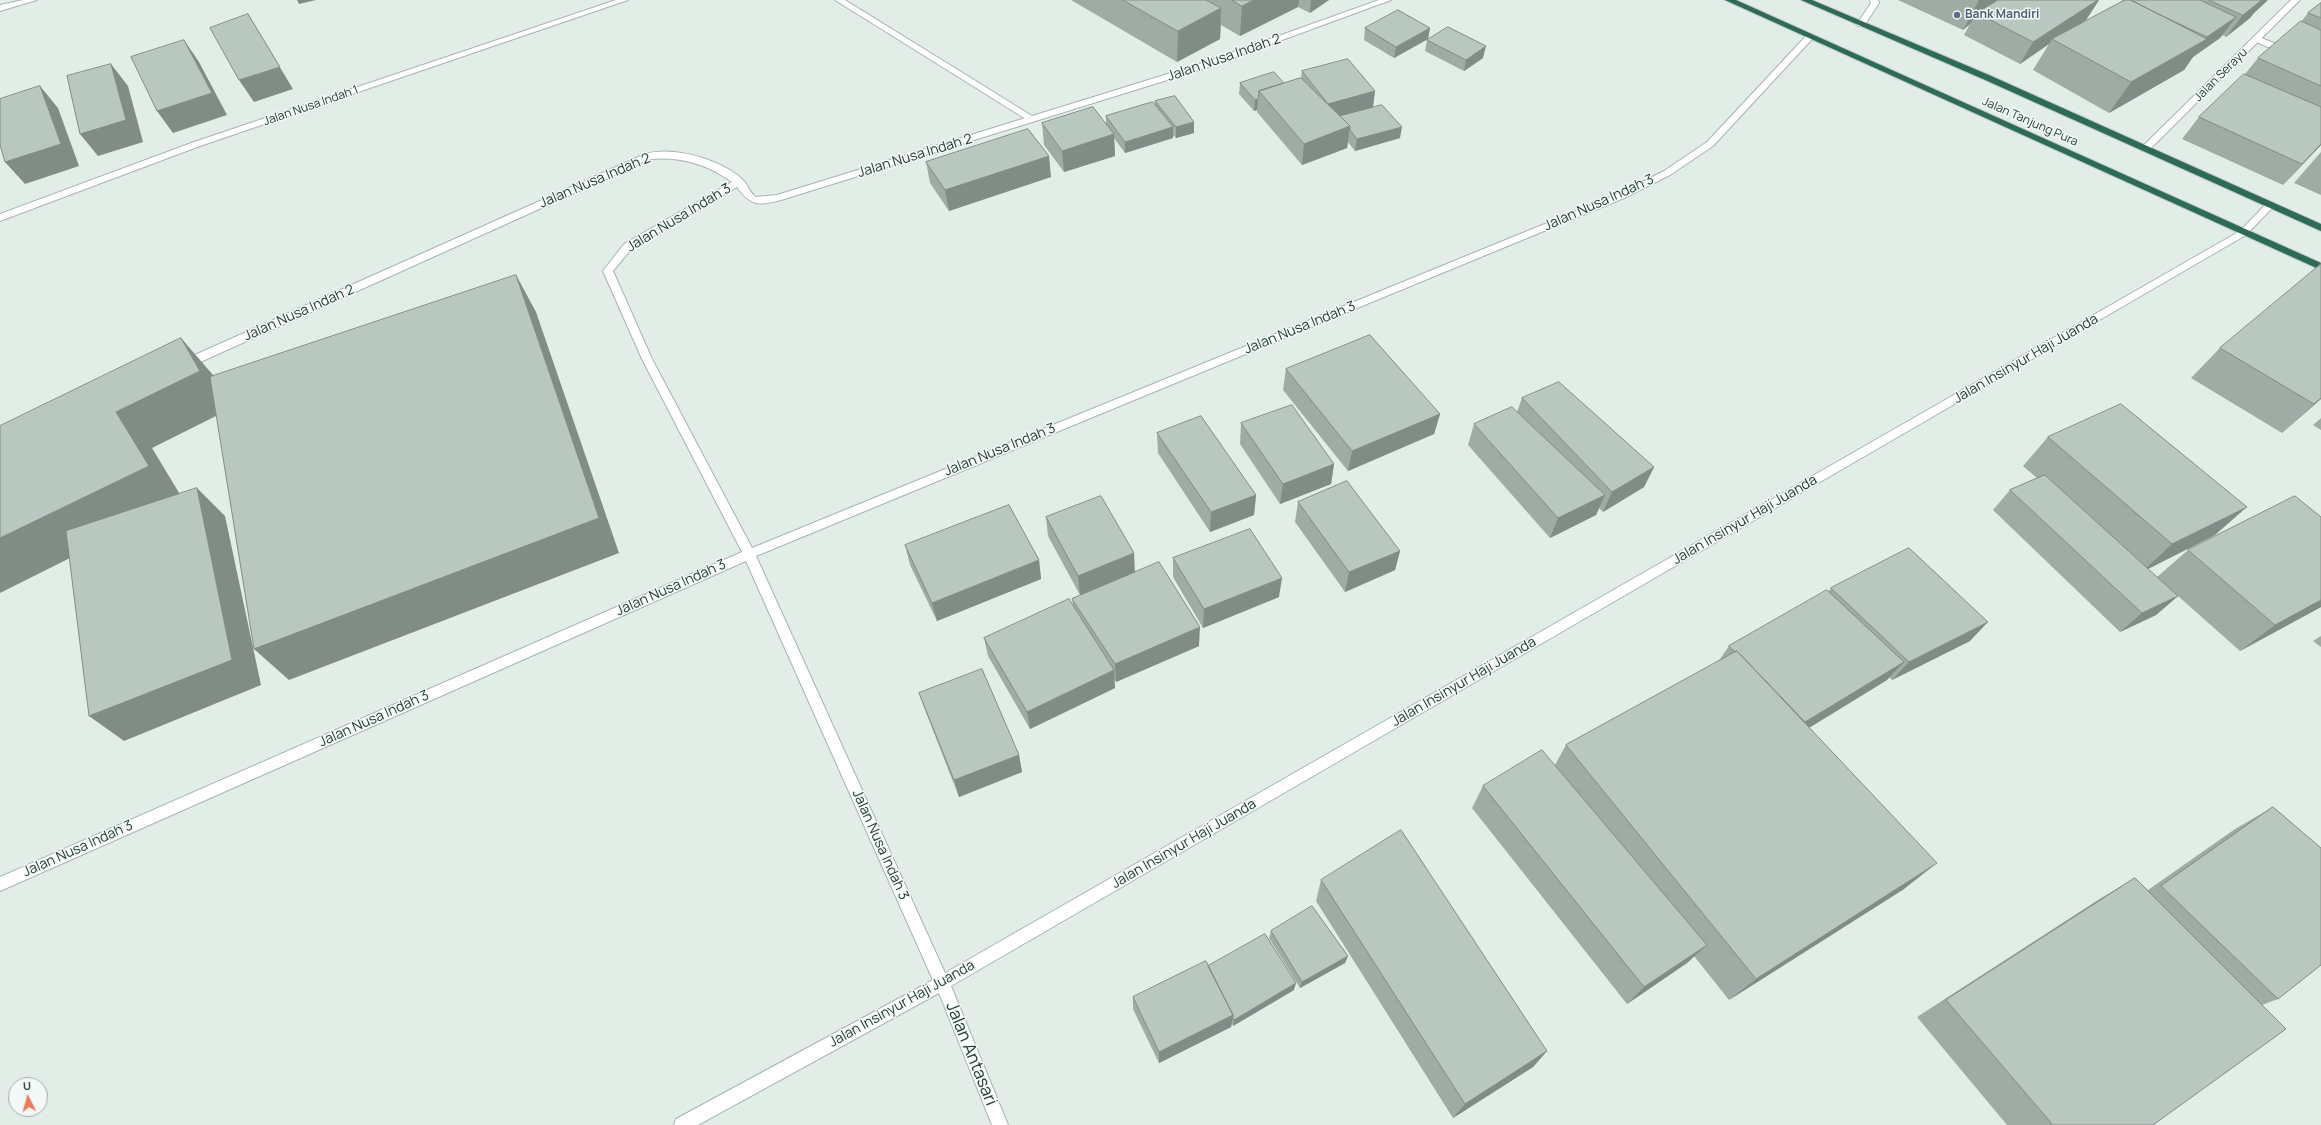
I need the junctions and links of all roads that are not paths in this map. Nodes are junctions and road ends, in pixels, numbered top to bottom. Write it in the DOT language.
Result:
graph roads {
  1 [pos="33,0"];
  2 [pos="624,0"];
  3 [pos="840,0"];
  4 [pos="1387,0"];
  5 [pos="1729,0"];
  6 [pos="1805,0"];
  7 [pos="1874,0"];
  8 [pos="2296,0"];
  9 [pos="0,8"];
  10 [pos="1861,24"];
  11 [pos="1810,37"];
  12 [pos="2257,39"];
  13 [pos="2293,54"];
  14 [pos="1032,119"];
  15 [pos="2145,149"];
  16 [pos="739,182"];
  17 [pos="2270,205"];
  18 [pos="0,218"];
  19 [pos="2321,228"];
  20 [pos="2243,233"];
  21 [pos="2321,267"];
  22 [pos="175,369"];
  23 [pos="749,554"];
  24 [pos="0,884"];
  25 [pos="942,983"];
  26 [pos="682,1125"];
  27 [pos="1000,1125"];
  1 -- 9 [label="street"];
  2 -- 18 [label="street, Jalan Nusa Indah 1"];
  3 -- 14 [label="street"];
  4 -- 14 [label="street, Jalan Nusa Indah 2"];
  5 -- 11 [label="highway, Jalan Tanjung Pura"];
  6 -- 10 [label="highway, Jalan Tanjung Pura"];
  7 -- 10 [label="street"];
  8 -- 12 [label="street, Jalan Serayu"];
  10 -- 15 [label="highway, Jalan Tanjung Pura"];
  11 -- 20 [label="highway, Jalan Tanjung Pura"];
  11 -- 23 [label="street, Jalan Nusa Indah 3"];
  12 -- 13 [label="street"];
  12 -- 15 [label="street, Jalan Serayu"];
  14 -- 16 [label="street, Jalan Nusa Indah 2"];
  15 -- 17 [label="highway, Jalan Tanjung Pura"];
  16 -- 22 [label="street, Jalan Nusa Indah 2"];
  16 -- 23 [label="street, Jalan Nusa Indah 3"];
  17 -- 19 [label="highway, Jalan Tanjung Pura"];
  17 -- 20 [label="street, Jalan Insinyur Haji Juanda"];
  20 -- 21 [label="highway, Jalan Tanjung Pura"];
  20 -- 25 [label="street, Jalan Insinyur Haji Juanda"];
  23 -- 24 [label="street, Jalan Nusa Indah 3"];
  23 -- 25 [label="street, Jalan Nusa Indah 3"];
  25 -- 26 [label="street, Jalan Insinyur Haji Juanda"];
  25 -- 27 [label="street, Jalan Antasari"];
}
